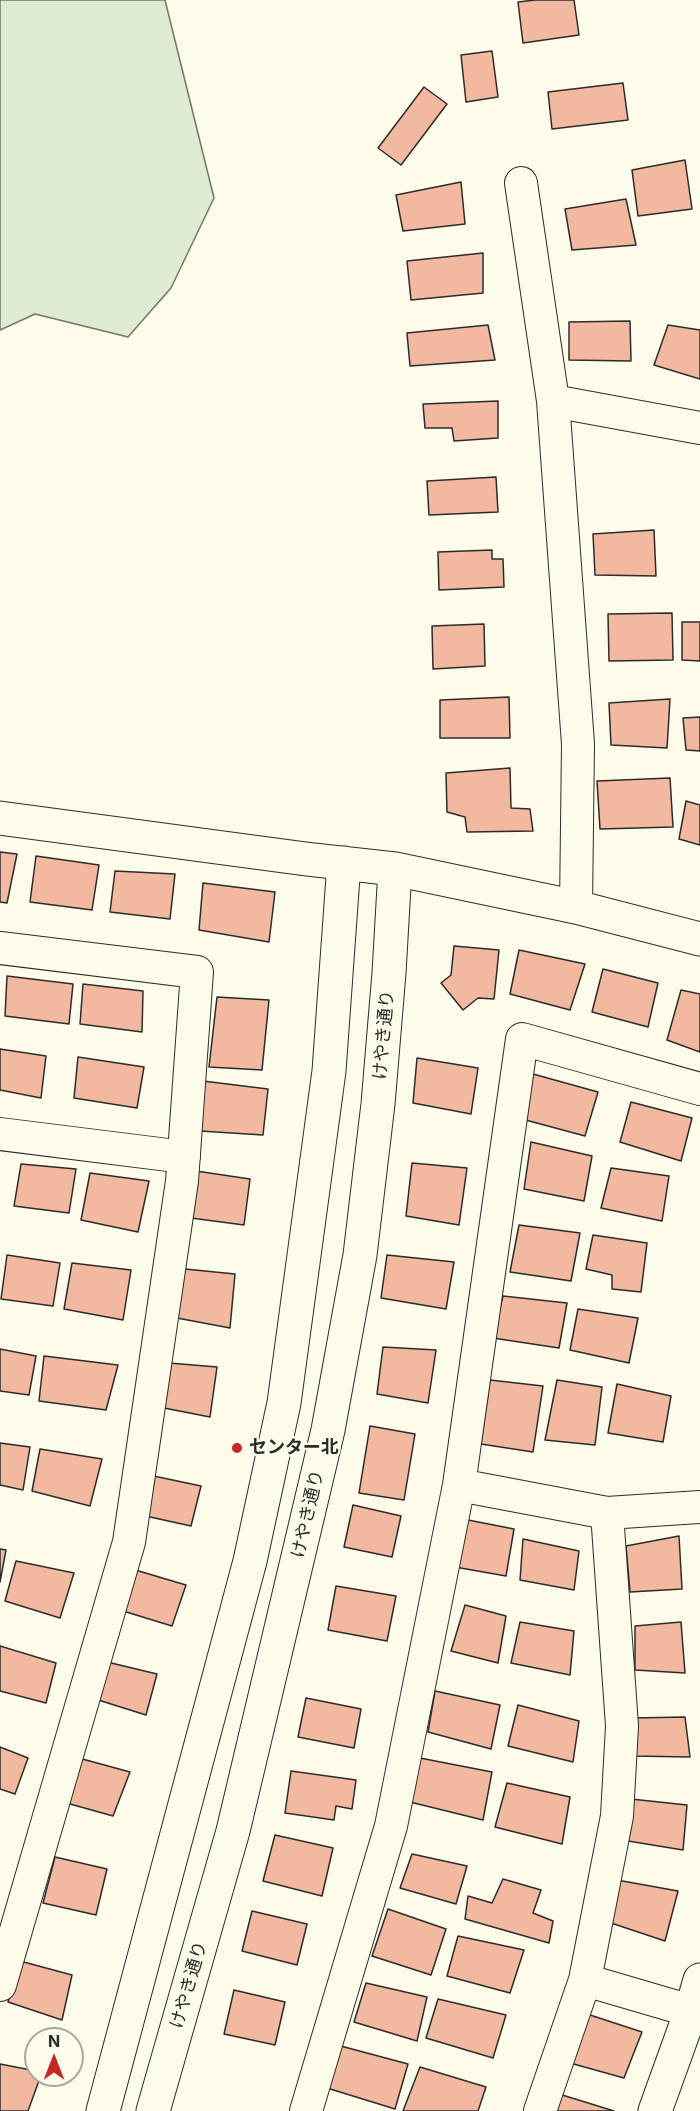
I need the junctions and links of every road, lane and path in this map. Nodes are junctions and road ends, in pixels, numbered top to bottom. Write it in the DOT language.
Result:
graph roads {
  1 [pos="521,183"];
  2 [pos="553,401"];
  3 [pos="700,428"];
  4 [pos="0,818"];
  5 [pos="344,863"];
  6 [pos="395,869"];
  7 [pos="576,907"];
  8 [pos="700,939"];
  9 [pos="0,948"];
  10 [pos="700,1089"];
  11 [pos="0,1134"];
  12 [pos="184,1157"];
  13 [pos="459,1485"];
  14 [pos="700,1508"];
  15 [pos="607,1513"];
  16 [pos="585,1980"];
  17 [pos="0,1985"];
  18 [pos="696,1996"];
  19 [pos="103,2111"];
  20 [pos="153,2111"];
  21 [pos="306,2111"];
  22 [pos="540,2111"];
  23 [pos="655,2111"];
  1 -- 2 [label="street"];
  2 -- 3 [label="street"];
  2 -- 7 [label="street"];
  4 -- 5 [label="street"];
  5 -- 6 [label="street"];
  5 -- 19 [label="street"];
  6 -- 7 [label="street"];
  6 -- 20 [label="street, けやき通り"];
  7 -- 8 [label="street"];
  9 -- 12 [label="street"];
  10 -- 13 [label="street"];
  11 -- 12 [label="street"];
  12 -- 17 [label="street"];
  13 -- 15 [label="street"];
  13 -- 21 [label="street"];
  14 -- 15 [label="street"];
  15 -- 16 [label="street"];
  16 -- 18 [label="street"];
  16 -- 22 [label="street"];
  18 -- 23 [label="street"];
}
